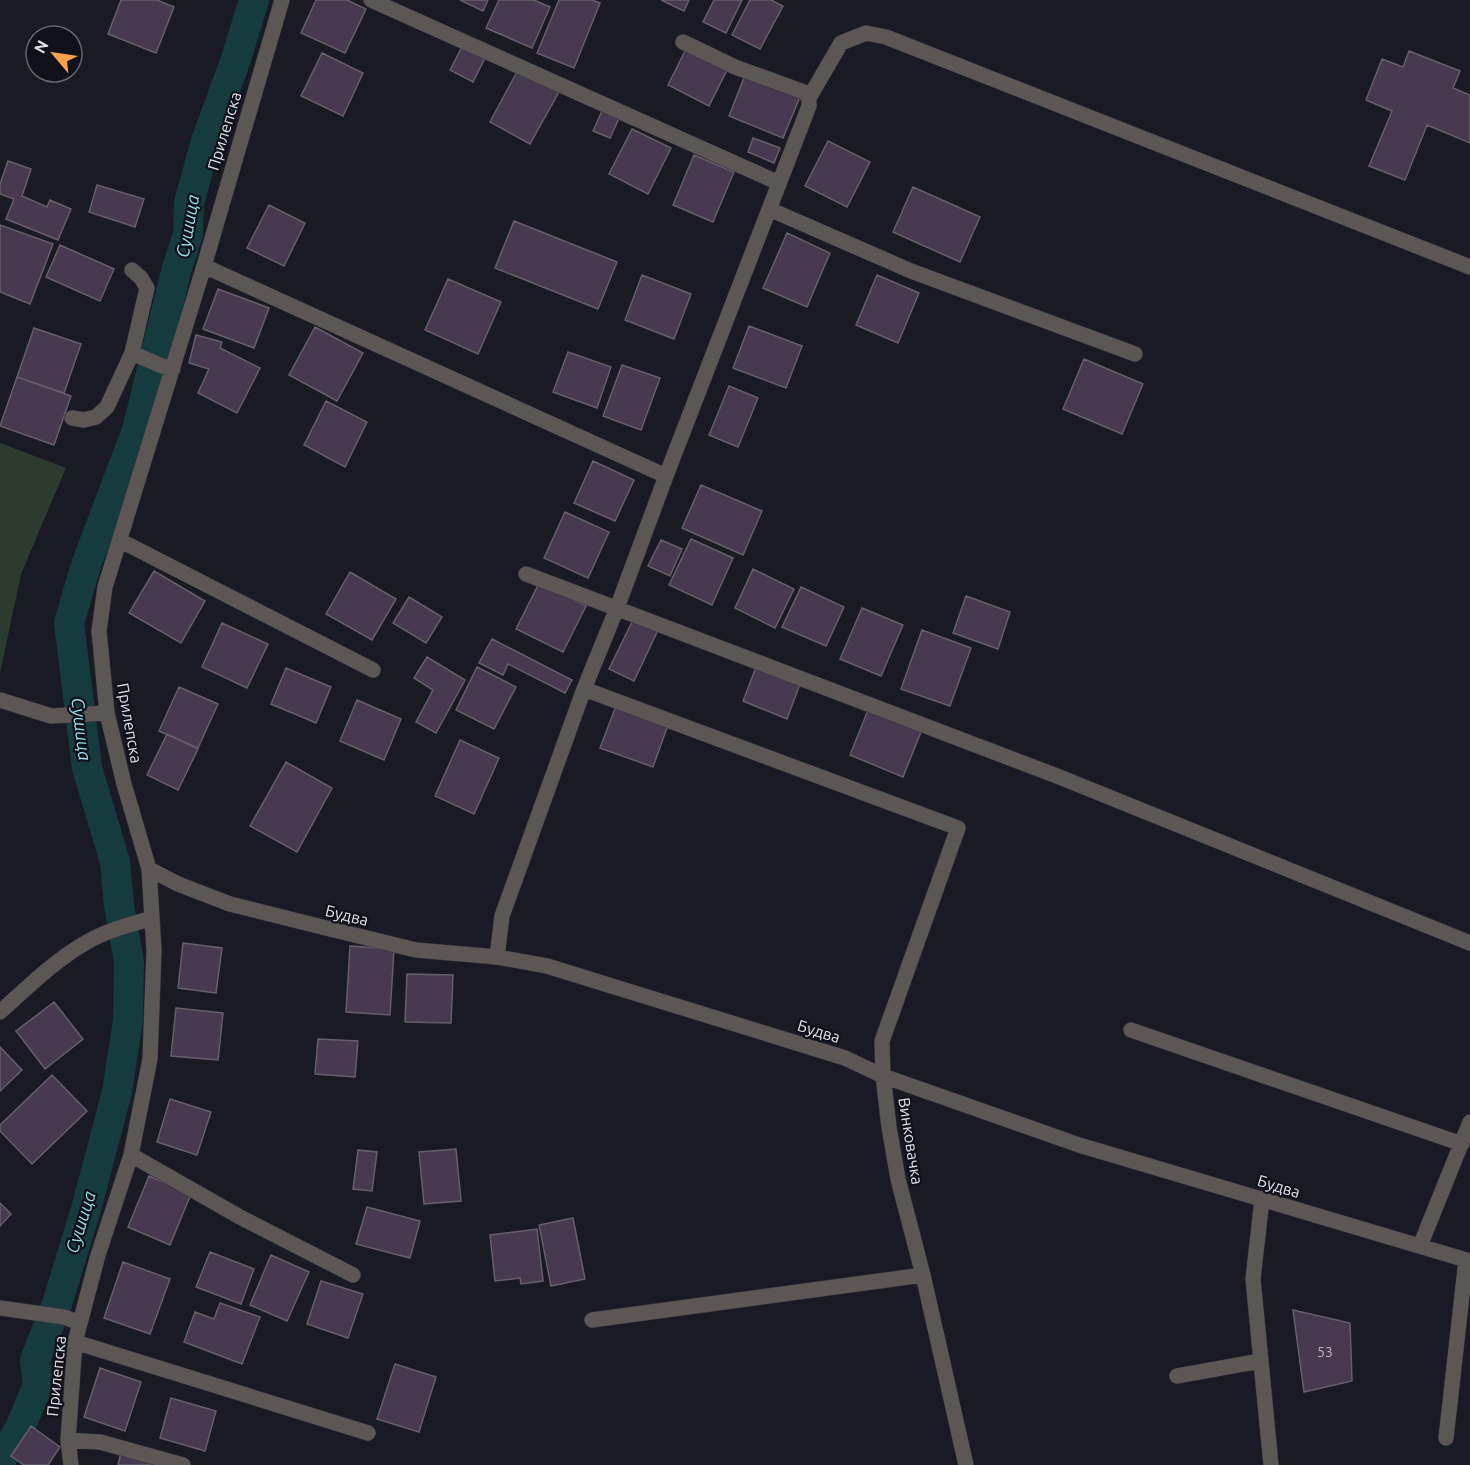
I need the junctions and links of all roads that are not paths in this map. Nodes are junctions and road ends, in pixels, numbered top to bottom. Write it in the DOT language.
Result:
graph roads {
  1 [pos="282,0"];
  2 [pos="371,0"];
  3 [pos="683,42"];
  4 [pos="809,98"];
  5 [pos="779,183"];
  6 [pos="769,209"];
  7 [pos="204,266"];
  8 [pos="1470,267"];
  9 [pos="132,270"];
  10 [pos="1135,354"];
  11 [pos="136,355"];
  12 [pos="167,368"];
  13 [pos="72,418"];
  14 [pos="666,476"];
  15 [pos="121,541"];
  16 [pos="526,574"];
  17 [pos="617,609"];
  18 [pos="373,670"];
  19 [pos="584,688"];
  20 [pos="0,700"];
  21 [pos="107,713"];
  22 [pos="149,869"];
  23 [pos="152,918"];
  24 [pos="1470,943"];
  25 [pos="497,957"];
  26 [pos="0,1012"];
  27 [pos="1131,1030"];
  28 [pos="883,1076"];
  29 [pos="1470,1122"];
  30 [pos="1462,1144"];
  31 [pos="131,1155"];
  32 [pos="1262,1199"];
  33 [pos="1420,1246"];
  34 [pos="1468,1260"];
  35 [pos="353,1275"];
  36 [pos="923,1275"];
  37 [pos="0,1308"];
  38 [pos="592,1320"];
  39 [pos="80,1323"];
  40 [pos="75,1342"];
  41 [pos="1260,1361"];
  42 [pos="1177,1376"];
  43 [pos="368,1433"];
  44 [pos="1446,1438"];
  45 [pos="68,1440"];
  46 [pos="71,1465"];
  47 [pos="183,1465"];
  48 [pos="966,1465"];
  49 [pos="1271,1465"];
  1 -- 7 [label="street, Прилепска"];
  2 -- 5 [label="street"];
  3 -- 4 [label="street"];
  4 -- 5 [label="street"];
  4 -- 8 [label="street"];
  5 -- 6 [label="street"];
  6 -- 10 [label="street"];
  6 -- 14 [label="street"];
  7 -- 12 [label="street, Прилепска"];
  7 -- 14 [label="street"];
  9 -- 11 [label="street"];
  11 -- 12 [label="street"];
  11 -- 13 [label="street"];
  12 -- 15 [label="street, Прилепска"];
  14 -- 17 [label="street"];
  15 -- 18 [label="street"];
  15 -- 21 [label="street, Прилепска"];
  16 -- 17 [label="street"];
  17 -- 19 [label="street"];
  17 -- 24 [label="street"];
  19 -- 25 [label="street"];
  19 -- 28 [label="street, Винковачка"];
  20 -- 21 [label="street"];
  21 -- 22 [label="street, Прилепска"];
  22 -- 23 [label="street, Прилепска"];
  22 -- 25 [label="street, Будва"];
  23 -- 26 [label="street"];
  23 -- 31 [label="street, Прилепска"];
  25 -- 28 [label="street, Будва"];
  27 -- 30 [label="street"];
  28 -- 32 [label="street, Будва"];
  28 -- 36 [label="street, Винковачка"];
  29 -- 30 [label="street"];
  30 -- 33 [label="street"];
  31 -- 35 [label="street"];
  31 -- 39 [label="street, Прилепска"];
  32 -- 33 [label="street, Будва"];
  32 -- 41 [label="street"];
  33 -- 34 [label="street, Будва"];
  34 -- 44 [label="street"];
  36 -- 38 [label="street"];
  36 -- 48 [label="street, Винковачка"];
  37 -- 39 [label="street"];
  39 -- 40 [label="street, Прилепска"];
  40 -- 43 [label="street"];
  40 -- 45 [label="street, Прилепска"];
  41 -- 42 [label="street"];
  41 -- 49 [label="street"];
  45 -- 46 [label="street, Прилепска"];
  45 -- 47 [label="street"];
}
